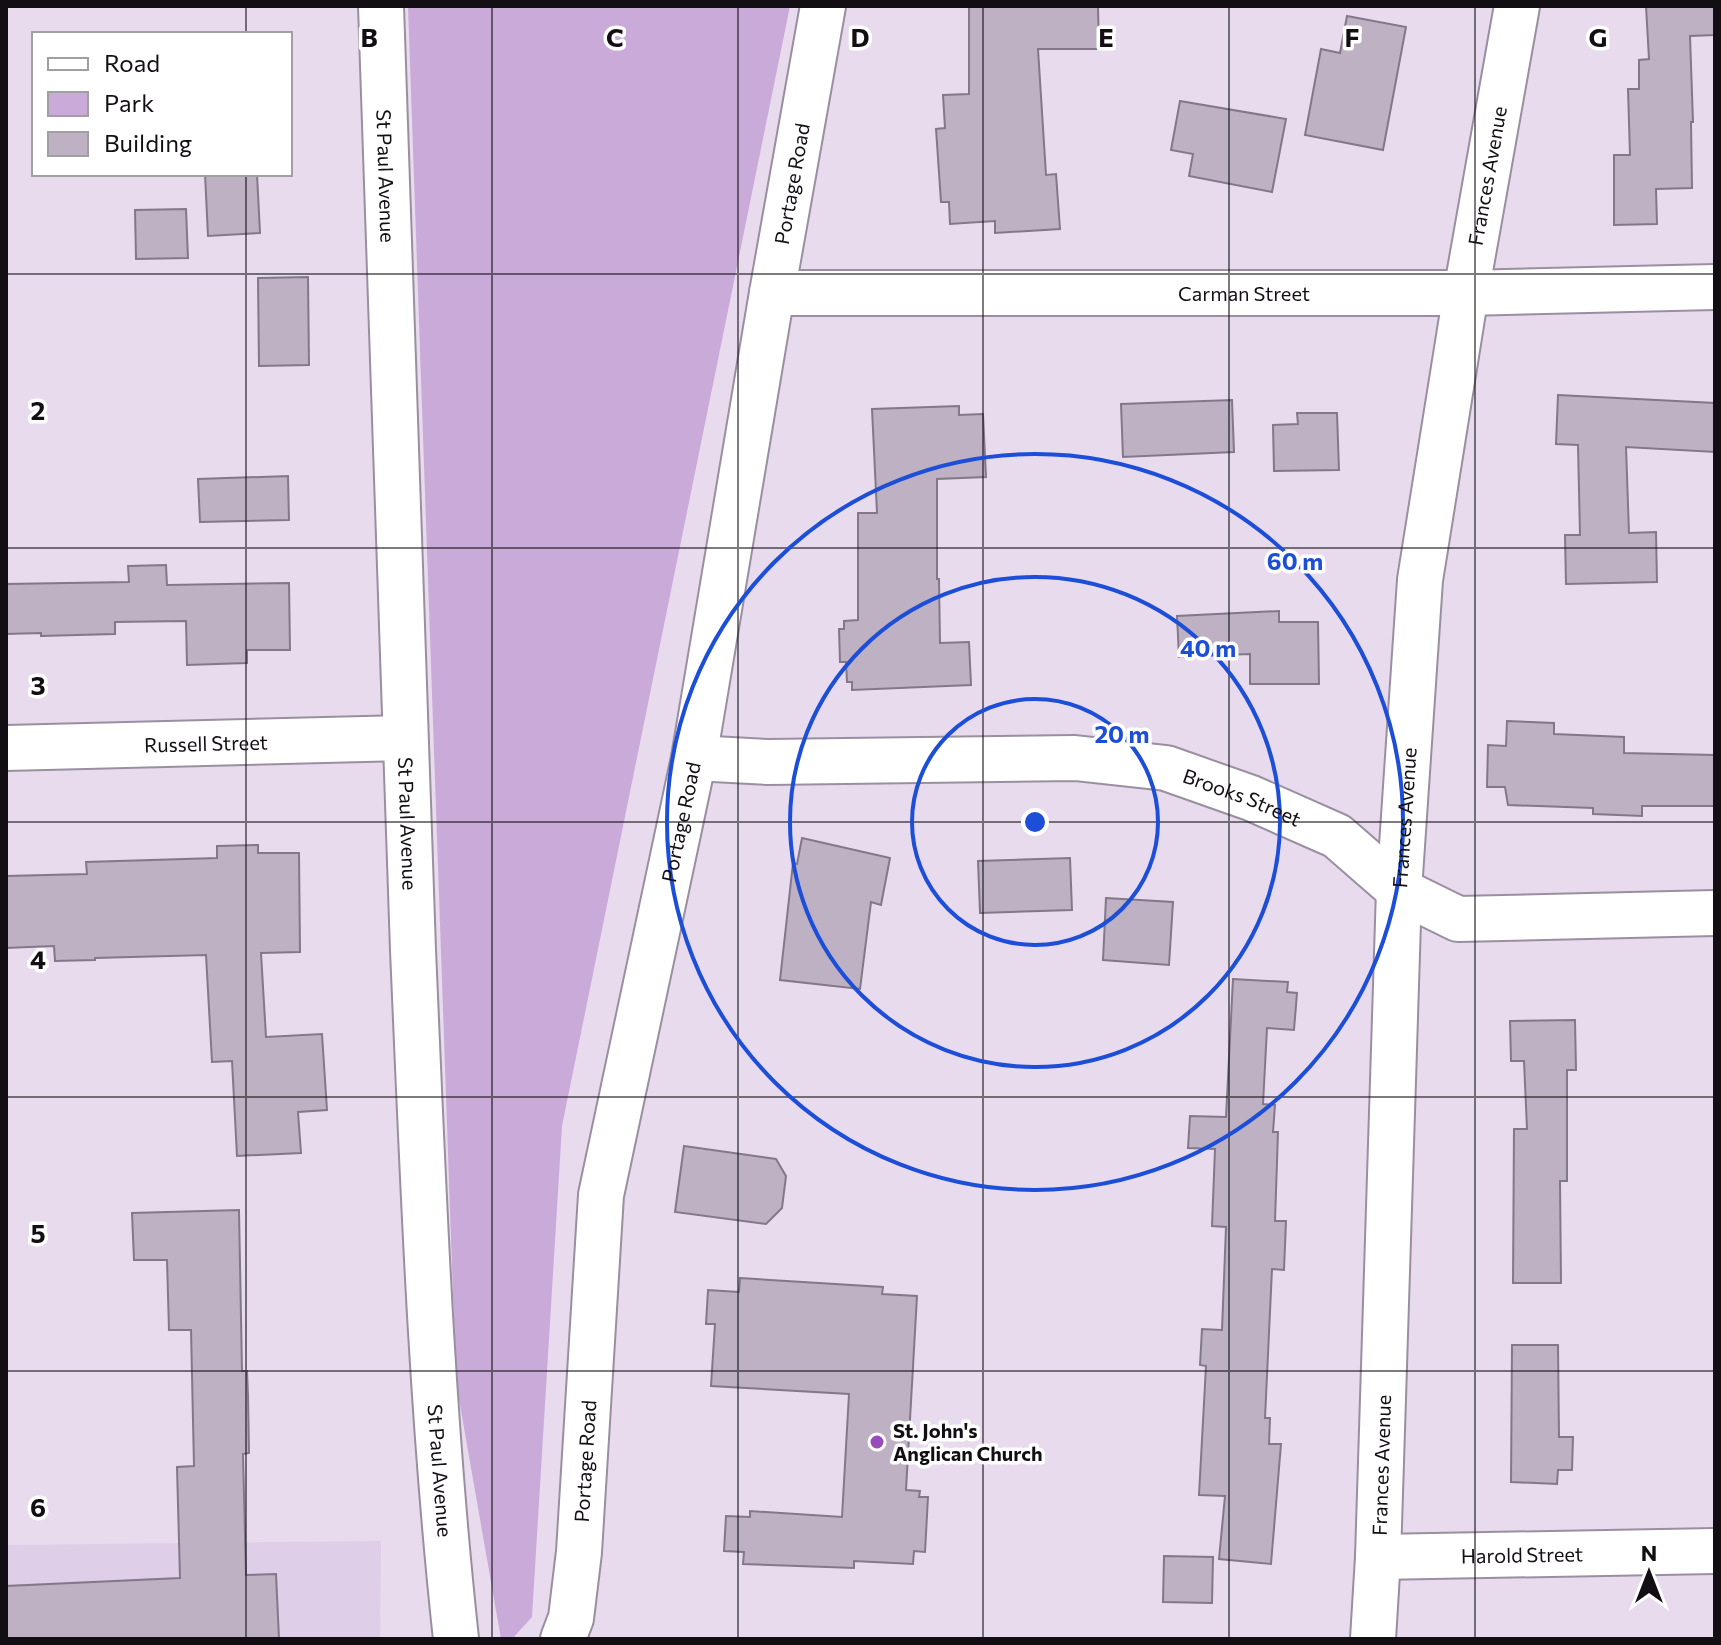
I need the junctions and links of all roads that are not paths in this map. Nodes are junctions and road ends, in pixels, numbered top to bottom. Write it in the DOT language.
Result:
graph roads {
  1 [pos="381,6"];
  2 [pos="823,6"];
  3 [pos="1517,6"];
  4 [pos="1715,287"];
  5 [pos="772,293"];
  6 [pos="1466,293"];
  7 [pos="405,738"];
  8 [pos="6,748"];
  9 [pos="694,758"];
  10 [pos="1399,890"];
  11 [pos="1715,913"];
  12 [pos="1715,1551"];
  13 [pos="1378,1557"];
  14 [pos="456,1639"];
  15 [pos="563,1639"];
  16 [pos="1373,1639"];
  1 -- 7 [label="street, St Paul Avenue"];
  2 -- 5 [label="street, Portage Road"];
  3 -- 6 [label="street, Frances Avenue"];
  4 -- 6 [label="street, Carman Street"];
  5 -- 6 [label="street, Carman Street"];
  5 -- 9 [label="street, Portage Road"];
  6 -- 10 [label="street, Frances Avenue"];
  7 -- 8 [label="street, Russell Street"];
  7 -- 14 [label="street, St Paul Avenue"];
  9 -- 10 [label="street, Brooks Street"];
  9 -- 15 [label="street, Portage Road"];
  10 -- 11 [label="street, Brooks Street"];
  10 -- 13 [label="street, Frances Avenue"];
  12 -- 13 [label="street, Harold Street"];
  13 -- 16 [label="street, Frances Avenue"];
}
